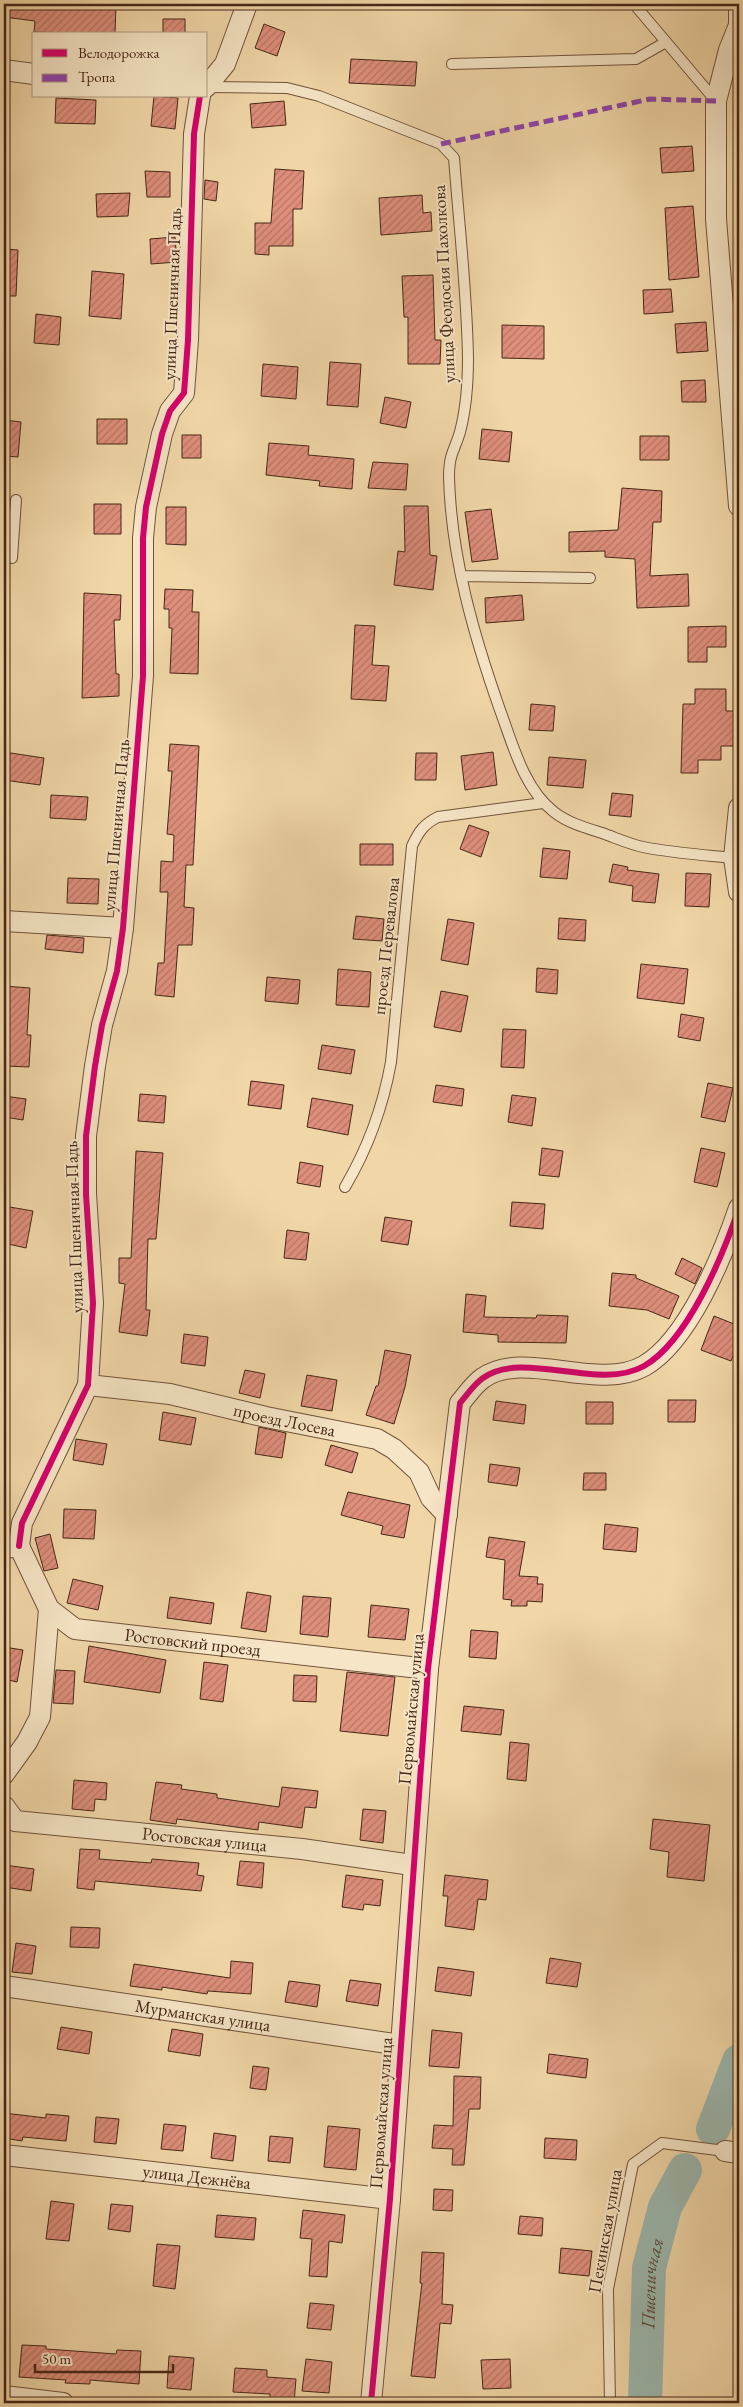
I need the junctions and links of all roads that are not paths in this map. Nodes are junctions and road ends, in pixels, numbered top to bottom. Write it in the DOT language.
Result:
graph roads {
  1 [pos="247,4"];
  2 [pos="634,4"];
  3 [pos="739,4"];
  4 [pos="666,42"];
  5 [pos="452,64"];
  6 [pos="4,70"];
  7 [pos="32,74"];
  8 [pos="208,85"];
  9 [pos="208,87"];
  10 [pos="200,98"];
  11 [pos="716,101"];
  12 [pos="732,344"];
  13 [pos="16,500"];
  14 [pos="739,506"];
  15 [pos="12,558"];
  16 [pos="461,576"];
  17 [pos="590,578"];
  18 [pos="543,803"];
  19 [pos="739,808"];
  20 [pos="734,858"];
  21 [pos="739,892"];
  22 [pos="4,921"];
  23 [pos="123,928"];
  24 [pos="345,1187"];
  25 [pos="739,1208"];
  26 [pos="88,1385"];
  27 [pos="447,1515"];
  28 [pos="11,1547"];
  29 [pos="49,1609"];
  30 [pos="428,1669"];
  31 [pos="4,1774"];
  32 [pos="4,1806"];
  33 [pos="412,1865"];
  34 [pos="4,1986"];
  35 [pos="401,2045"];
  36 [pos="732,2152"];
  37 [pos="4,2155"];
  38 [pos="390,2198"];
  39 [pos="4,2396"];
  40 [pos="63,2403"];
  41 [pos="371,2403"];
  42 [pos="610,2403"];
  1 -- 8 [label="street"];
  2 -- 4 [label="lane"];
  3 -- 11 [label="street"];
  4 -- 5 [label="lane"];
  4 -- 11 [label="lane"];
  6 -- 7 [label="street"];
  9 -- 16 [label="lane, улица Феодосия Пахолкова"];
  10 -- 23 [label="street, улица Пшеничная Падь"];
  11 -- 12 [label="street"];
  12 -- 14 [label="street"];
  13 -- 15 [label="lane"];
  16 -- 17 [label="lane"];
  16 -- 18 [label="lane, улица Феодосия Пахолкова"];
  18 -- 20 [label="lane, улица Феодосия Пахолкова"];
  18 -- 24 [label="lane, проезд Перевалова"];
  19 -- 20 [label="street"];
  20 -- 21 [label="street"];
  22 -- 23 [label="street"];
  23 -- 26 [label="street, улица Пшеничная Падь"];
  25 -- 27 [label="street, Первомайская улица"];
  26 -- 27 [label="street, проезд Лосева"];
  26 -- 28 [label="street, улица Пшеничная Падь"];
  27 -- 30 [label="street, Первомайская улица"];
  28 -- 29 [label="street, Ростовский проезд"];
  29 -- 30 [label="street, Ростовский проезд"];
  29 -- 31 [label="street"];
  30 -- 33 [label="street, Первомайская улица"];
  32 -- 33 [label="street, Ростовская улица"];
  33 -- 35 [label="street, Первомайская улица"];
  34 -- 35 [label="street, Мурманская улица"];
  35 -- 38 [label="street, Первомайская улица"];
  36 -- 42 [label="lane, Пекинская улица"];
  37 -- 38 [label="street, улица Дежнёва"];
  38 -- 41 [label="street, Первомайская улица"];
  39 -- 40 [label="street"];
}
